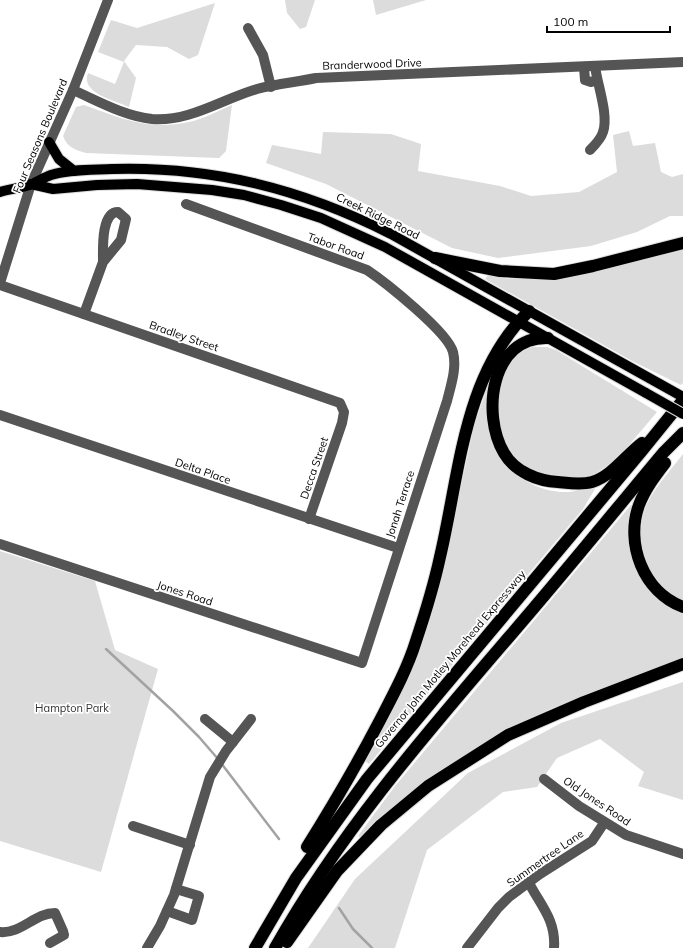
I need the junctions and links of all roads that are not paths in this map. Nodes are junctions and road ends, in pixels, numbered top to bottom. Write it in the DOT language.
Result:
graph roads {
  1 [pos="108,0"];
  2 [pos="248,28"];
  3 [pos="683,62"];
  4 [pos="595,66"];
  5 [pos="584,67"];
  6 [pos="597,80"];
  7 [pos="271,87"];
  8 [pos="73,90"];
  9 [pos="50,142"];
  10 [pos="590,150"];
  11 [pos="74,171"];
  12 [pos="31,184"];
  13 [pos="0,192"];
  14 [pos="186,204"];
  15 [pos="683,243"];
  16 [pos="435,258"];
  17 [pos="103,262"];
  18 [pos="0,284"];
  19 [pos="529,310"];
  20 [pos="84,314"];
  21 [pos="518,322"];
  22 [pos="548,338"];
  23 [pos="453,351"];
  24 [pos="683,397"];
  25 [pos="683,400"];
  26 [pos="683,414"];
  27 [pos="0,415"];
  28 [pos="342,424"];
  29 [pos="656,432"];
  30 [pos="679,438"];
  31 [pos="309,520"];
  32 [pos="0,544"];
  33 [pos="398,548"];
  34 [pos="683,607"];
  35 [pos="362,663"];
  36 [pos="683,664"];
  37 [pos="205,719"];
  38 [pos="251,719"];
  39 [pos="233,742"];
  40 [pos="544,779"];
  41 [pos="604,823"];
  42 [pos="133,826"];
  43 [pos="190,845"];
  44 [pos="683,854"];
  45 [pos="296,878"];
  46 [pos="529,883"];
  47 [pos="176,889"];
  48 [pos="167,911"];
  49 [pos="0,932"];
  50 [pos="50,943"];
  51 [pos="148,948"];
  52 [pos="255,948"];
  53 [pos="275,948"];
  54 [pos="283,948"];
  55 [pos="467,948"];
  56 [pos="554,948"];
  1 -- 8 [label="street, Four Seasons Boulevard"];
  2 -- 7 [label="street"];
  3 -- 4 [label="street, Branderwood Drive"];
  4 -- 5 [label="street, Branderwood Drive"];
  4 -- 6 [label="street"];
  5 -- 6 [label="street"];
  5 -- 7 [label="street, Branderwood Drive"];
  6 -- 10 [label="street"];
  7 -- 8 [label="street, Branderwood Drive"];
  8 -- 9 [label="street, Four Seasons Boulevard"];
  9 -- 11 [label="main road"];
  9 -- 12 [label="street, Four Seasons Boulevard"];
  11 -- 12 [label="main road, Creek Ridge Road"];
  11 -- 16 [label="main road, Creek Ridge Road"];
  12 -- 13 [label="main road, Creek Ridge Road"];
  12 -- 18 [label="street, Four Seasons Boulevard"];
  12 -- 21 [label="main road, Creek Ridge Road"];
  14 -- 23 [label="street, Tabor Road"];
  15 -- 16 [label="highway"];
  16 -- 19 [label="main road, Creek Ridge Road"];
  17 -- 20 [label="street"];
  18 -- 20 [label="street, Bradley Street"];
  19 -- 21 [label="highway"];
  19 -- 24 [label="main road, Creek Ridge Road"];
  20 -- 28 [label="street, Bradley Street"];
  21 -- 22 [label="main road, Creek Ridge Road"];
  21 -- 45 [label="highway"];
  22 -- 26 [label="main road, Creek Ridge Road, bridge"];
  22 -- 29 [label="highway"];
  23 -- 33 [label="street, Jonah Terrace"];
  25 -- 29 [label="highway, Governor John Motley Morehead Expressway"];
  27 -- 31 [label="street, Delta Place"];
  28 -- 31 [label="street, Decca Street"];
  29 -- 45 [label="highway, Governor John Motley Morehead Expressway"];
  30 -- 34 [label="highway"];
  30 -- 53 [label="highway"];
  31 -- 33 [label="street, Delta Place"];
  32 -- 35 [label="street, Jones Road"];
  33 -- 35 [label="street, Jonah Terrace"];
  36 -- 54 [label="highway"];
  37 -- 39 [label="street"];
  38 -- 39 [label="street"];
  39 -- 43 [label="street"];
  40 -- 41 [label="street, Old Jones Road"];
  41 -- 44 [label="street, Old Jones Road"];
  41 -- 46 [label="street, Summertree Lane"];
  42 -- 43 [label="street"];
  43 -- 47 [label="street"];
  45 -- 52 [label="highway, Governor John Motley Morehead Expressway"];
  46 -- 55 [label="street, Summertree Lane"];
  46 -- 56 [label="street"];
  47 -- 48 [label="street"];
  47 -- 48 [label="street"];
  48 -- 51 [label="street"];
  49 -- 50 [label="street"];
}
